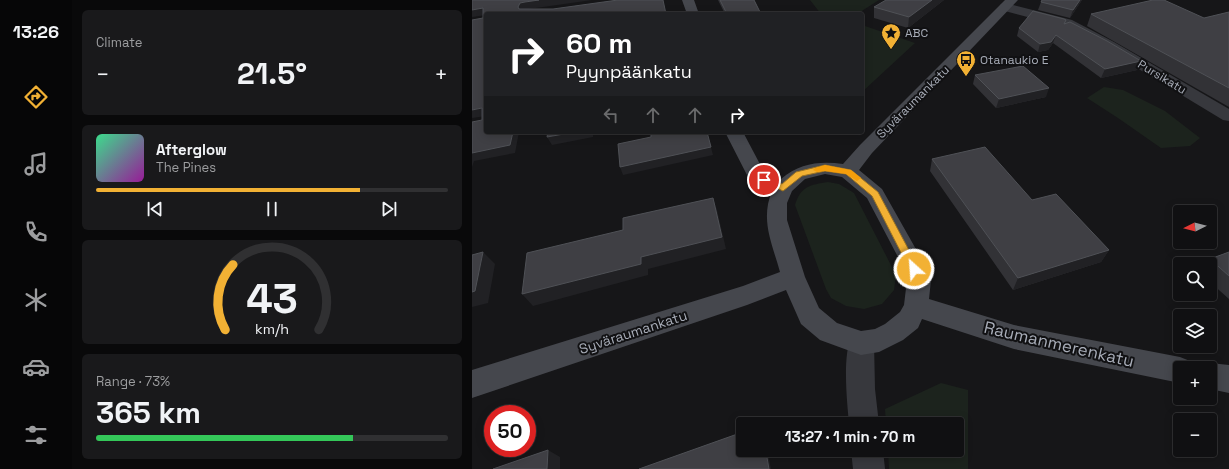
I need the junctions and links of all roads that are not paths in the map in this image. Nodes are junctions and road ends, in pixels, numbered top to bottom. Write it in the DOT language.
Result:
graph roads {
  1 [pos="688,0"];
  2 [pos="1009,4"];
  3 [pos="692,12"];
  4 [pos="1229,116"];
  5 [pos="735,134"];
  6 [pos="848,172"];
  7 [pos="783,188"];
  8 [pos="792,277"];
  9 [pos="916,306"];
  10 [pos="861,343"];
  11 [pos="1173,369"];
  12 [pos="1217,377"];
  13 [pos="1229,379"];
  14 [pos="472,384"];
  15 [pos="863,417"];
  16 [pos="867,457"];
  17 [pos="869,469"];
  1 -- 3 [label="main road"];
  2 -- 4 [label="street, Pursikatu"];
  2 -- 6 [label="main road, Syväraumankatu"];
  5 -- 7 [label="main road"];
  6 -- 7 [label="main road"];
  6 -- 9 [label="main road"];
  7 -- 8 [label="main road"];
  8 -- 10 [label="main road"];
  8 -- 14 [label="main road, Syväraumankatu"];
  9 -- 10 [label="main road"];
  9 -- 11 [label="main road, Raumanmerenkatu"];
  10 -- 15 [label="street"];
  12 -- 13 [label="main road"];
  16 -- 17 [label="street"];
}
